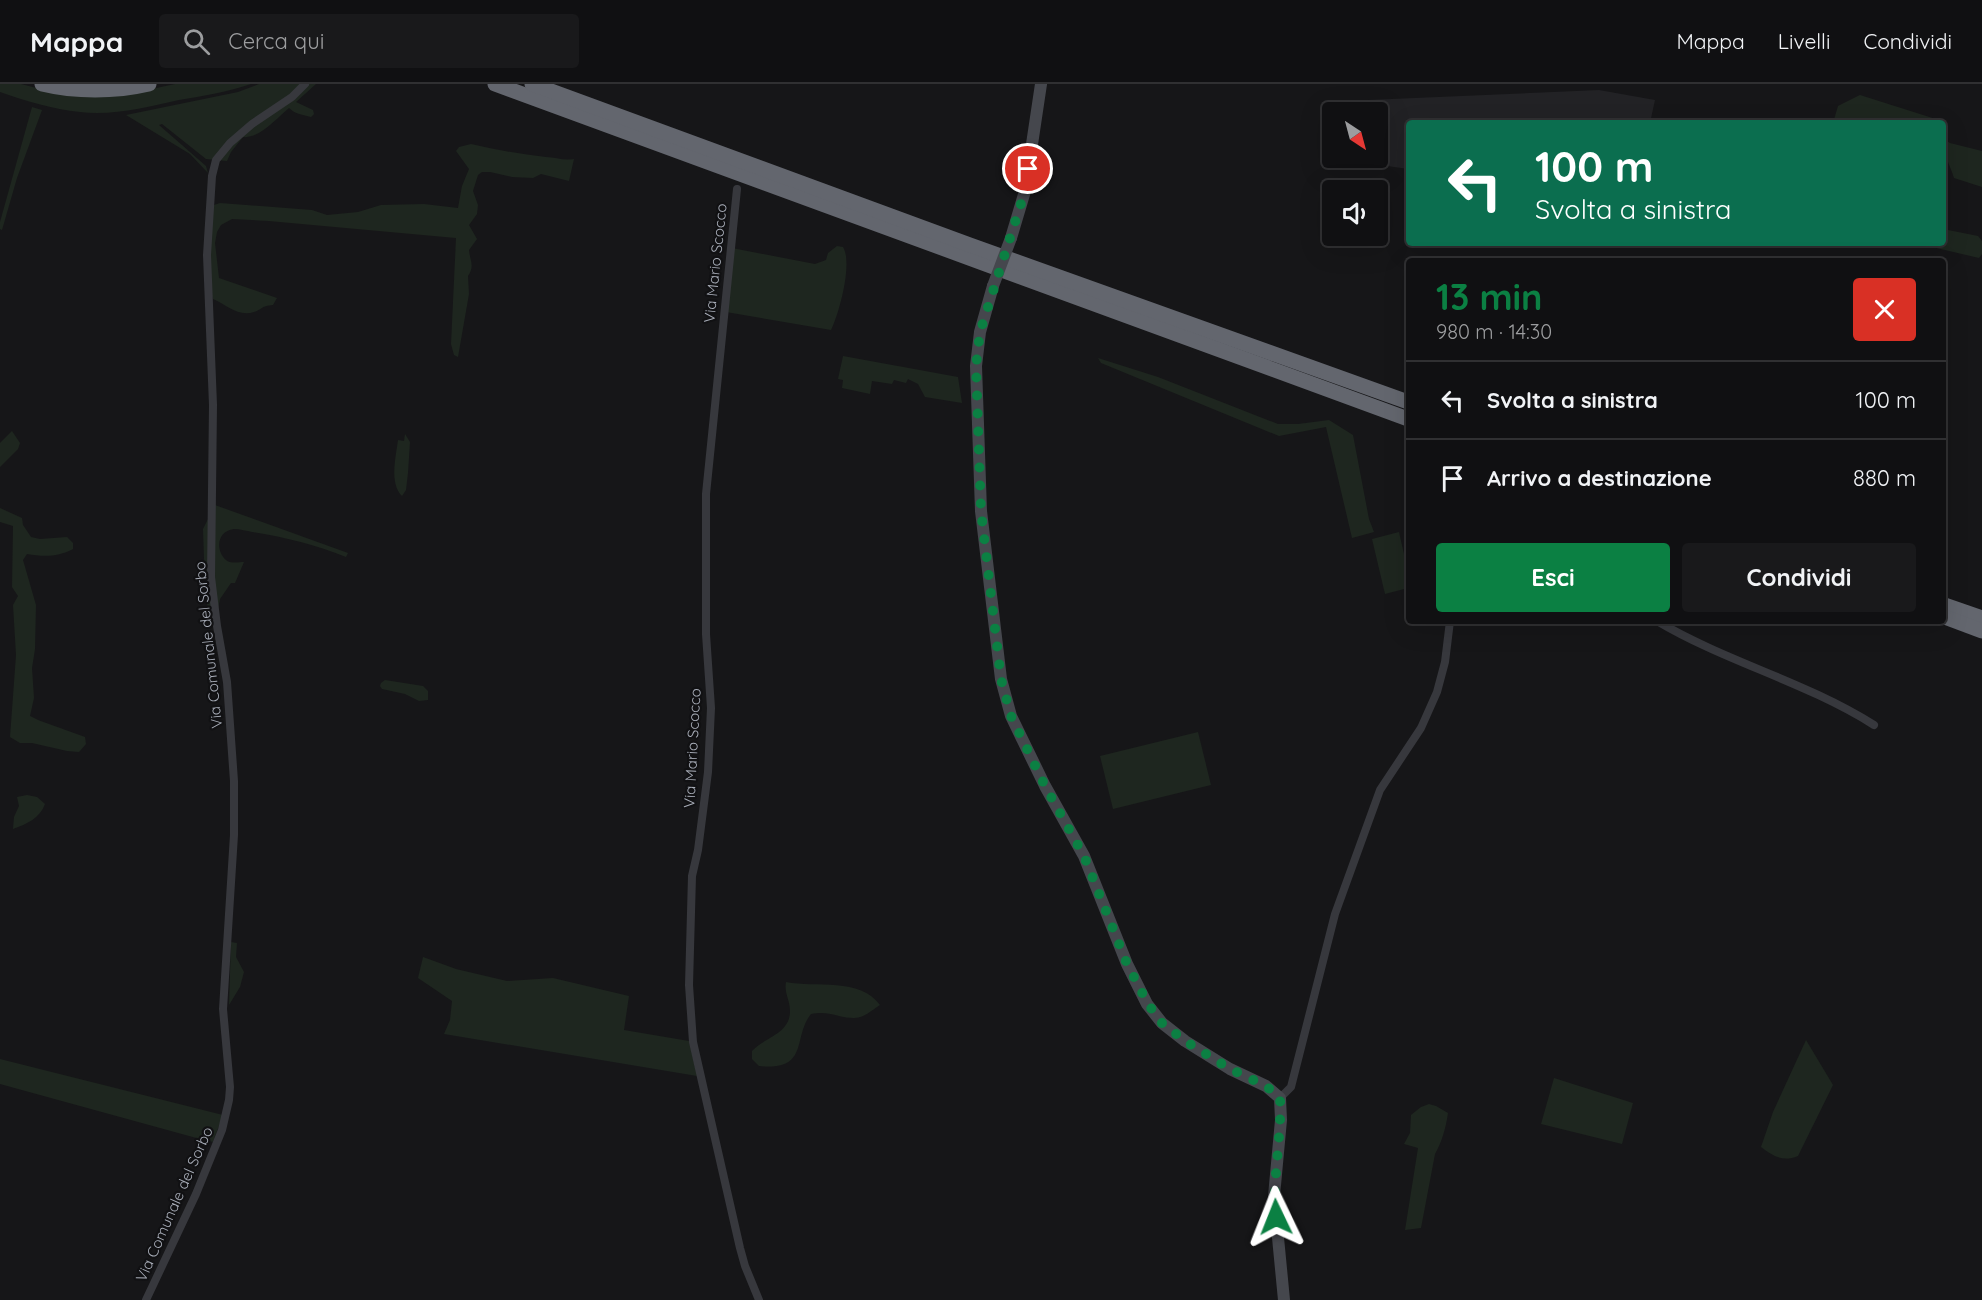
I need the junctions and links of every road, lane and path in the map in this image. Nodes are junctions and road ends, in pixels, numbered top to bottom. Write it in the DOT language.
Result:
graph roads {
  1 [pos="42,84"];
  2 [pos="149,84"];
  3 [pos="305,84"];
  4 [pos="495,84"];
  5 [pos="532,84"];
  6 [pos="1041,84"];
  7 [pos="737,189"];
  8 [pos="1406,401"];
  9 [pos="1406,418"];
  10 [pos="1946,605"];
  11 [pos="1946,618"];
  12 [pos="1982,618"];
  13 [pos="1450,624"];
  14 [pos="1662,624"];
  15 [pos="1982,631"];
  16 [pos="1874,725"];
  17 [pos="1280,1098"];
  18 [pos="146,1300"];
  19 [pos="759,1300"];
  20 [pos="1284,1300"];
  1 -- 2 [label="highway"];
  3 -- 18 [label="street, Via Comunale del Sorbo"];
  4 -- 9 [label="highway"];
  5 -- 8 [label="highway"];
  6 -- 17 [label="street, bridge"];
  7 -- 19 [label="street, Via Mario Scocco"];
  10 -- 12 [label="highway"];
  11 -- 15 [label="highway"];
  13 -- 17 [label="street"];
  14 -- 16 [label="street"];
  17 -- 20 [label="street"];
}
